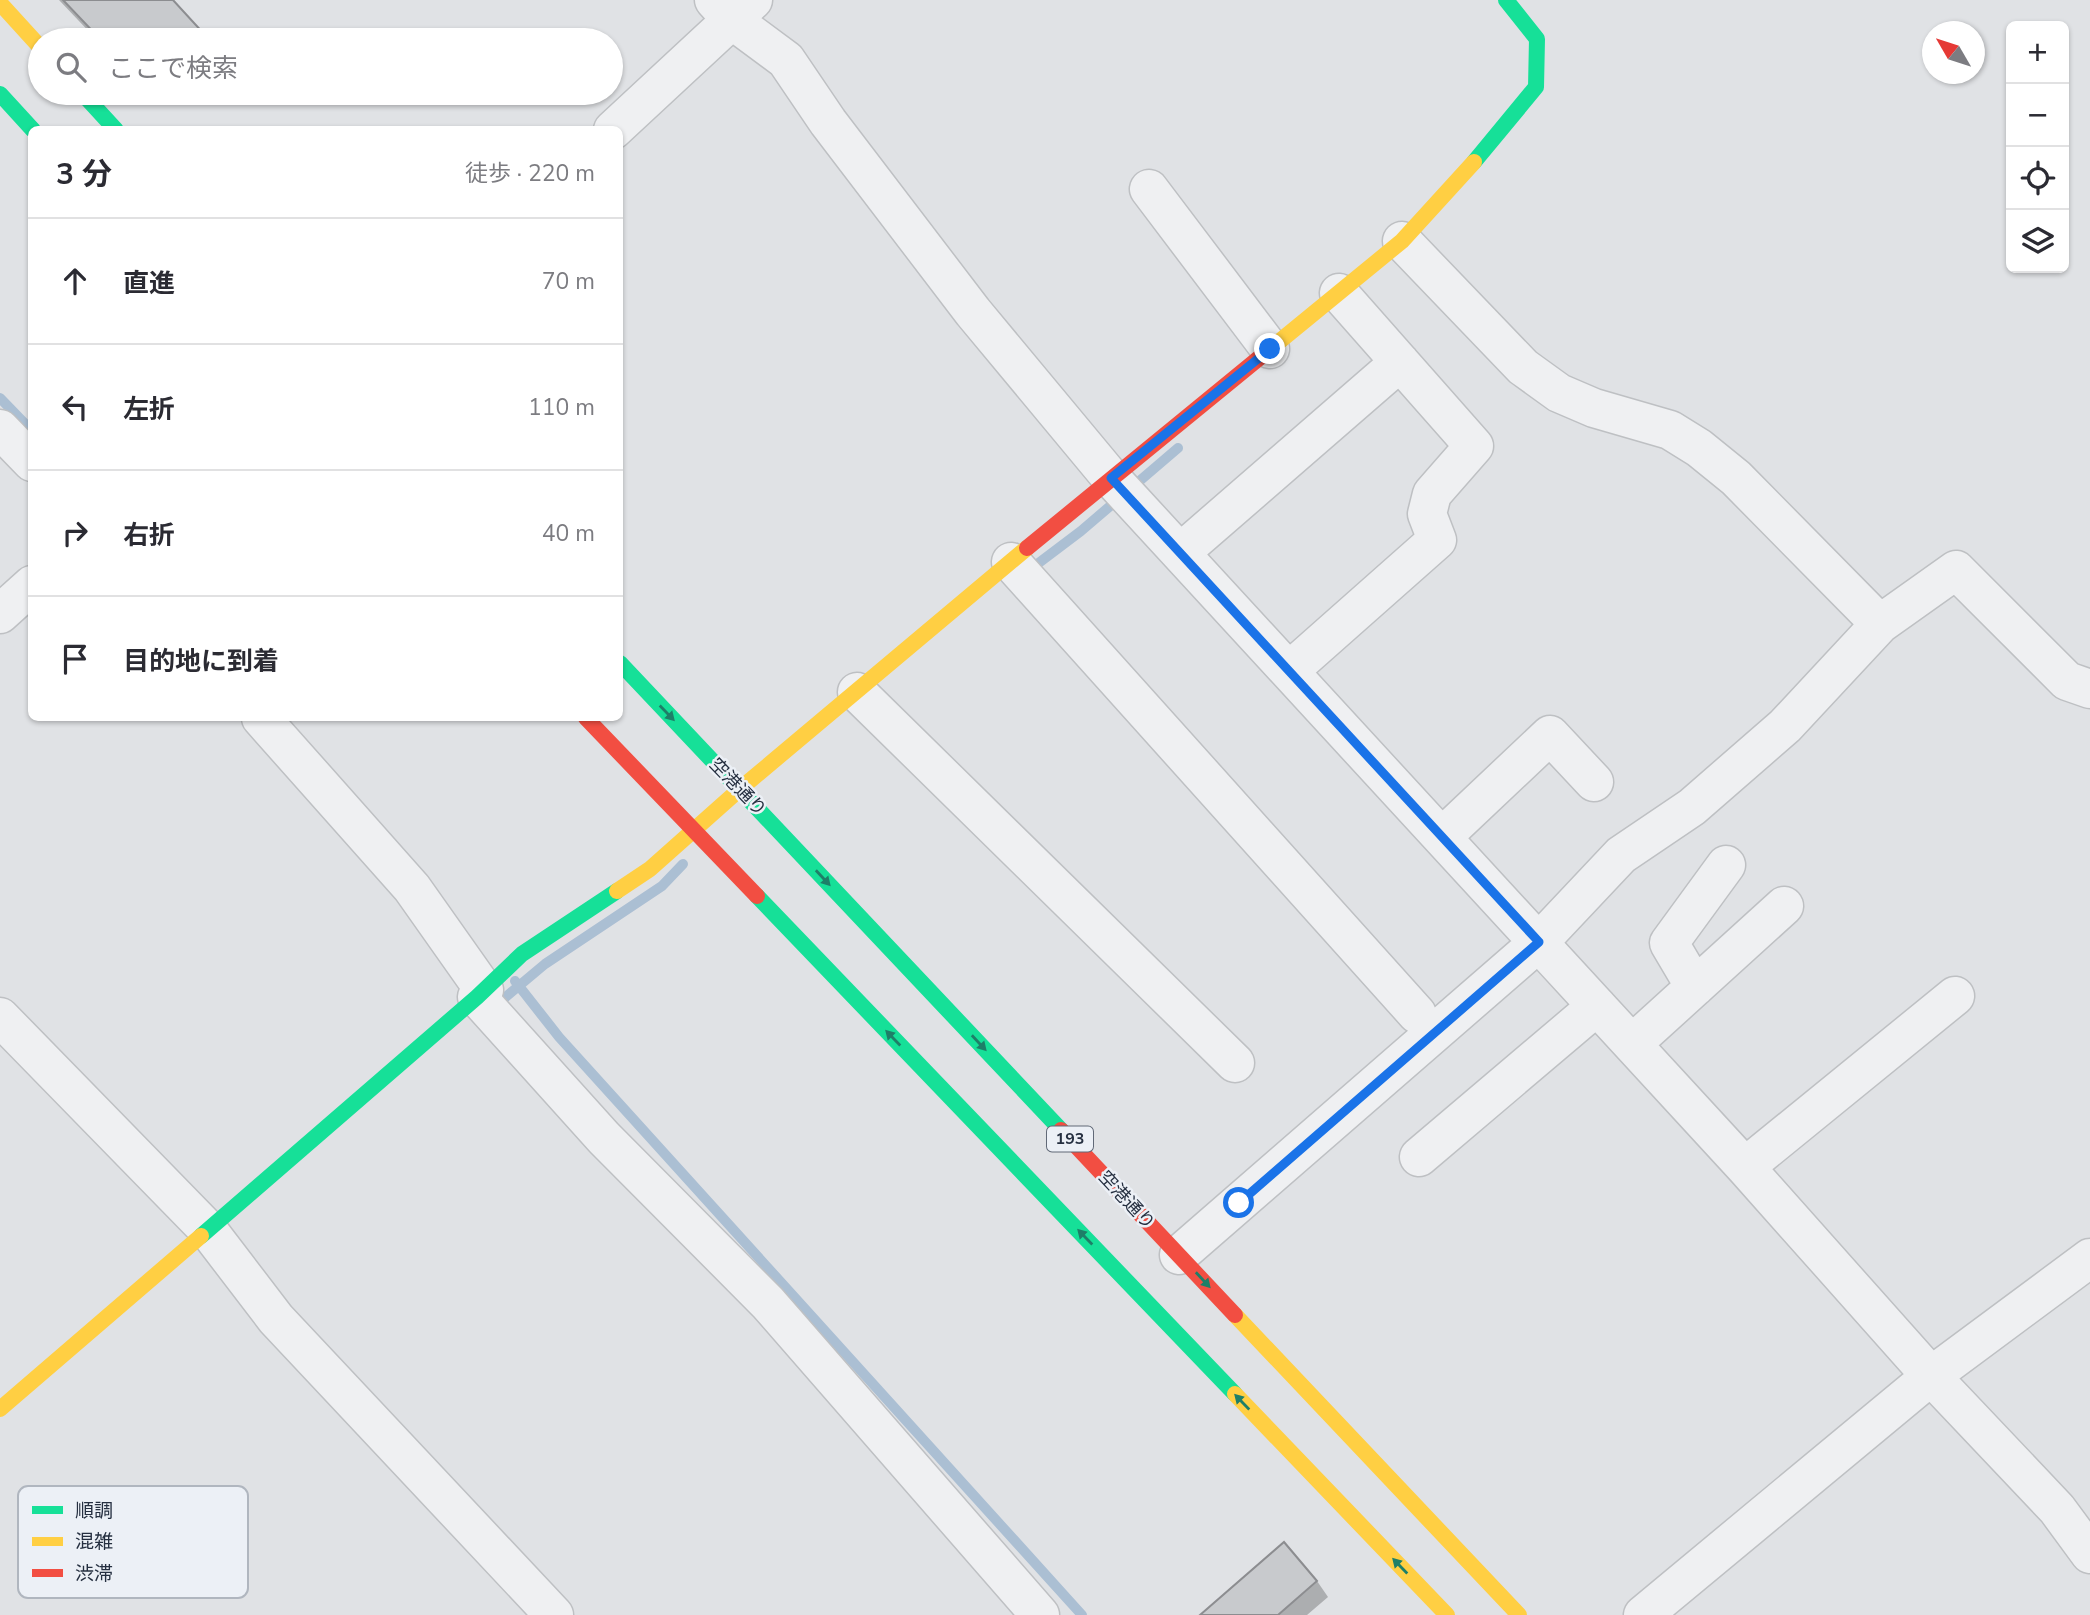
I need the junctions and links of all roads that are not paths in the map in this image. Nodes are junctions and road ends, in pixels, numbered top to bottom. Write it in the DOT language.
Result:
graph roads {
  1 [pos="1506,0"];
  2 [pos="0,3"];
  3 [pos="733,7"];
  4 [pos="28,34"];
  5 [pos="0,94"];
  6 [pos="93,105"];
  7 [pos="29,126"];
  8 [pos="112,126"];
  9 [pos="616,126"];
  10 [pos="1149,189"];
  11 [pos="1402,242"];
  12 [pos="1339,293"];
  13 [pos="1270,349"];
  14 [pos="1400,362"];
  15 [pos="0,429"];
  16 [pos="28,458"];
  17 [pos="1111,478"];
  18 [pos="1180,553"];
  19 [pos="1011,562"];
  20 [pos="28,588"];
  21 [pos="0,614"];
  22 [pos="1880,624"];
  23 [pos="623,666"];
  24 [pos="1289,671"];
  25 [pos="2090,689"];
  26 [pos="858,692"];
  27 [pos="264,721"];
  28 [pos="589,721"];
  29 [pos="1594,782"];
  30 [pos="740,789"];
  31 [pos="694,831"];
  32 [pos="1442,837"];
  33 [pos="1726,865"];
  34 [pos="1784,906"];
  35 [pos="1539,942"];
  36 [pos="1695,987"];
  37 [pos="481,993"];
  38 [pos="1955,996"];
  39 [pos="1597,1006"];
  40 [pos="1417,1014"];
  41 [pos="0,1017"];
  42 [pos="1632,1044"];
  43 [pos="1235,1063"];
  44 [pos="1419,1157"];
  45 [pos="1745,1167"];
  46 [pos="208,1230"];
  47 [pos="1179,1255"];
  48 [pos="2090,1258"];
  49 [pos="1931,1376"];
  50 [pos="0,1409"];
  51 [pos="2090,1554"];
  52 [pos="554,1615"];
  53 [pos="1040,1615"];
  54 [pos="1447,1615"];
  55 [pos="1519,1615"];
  56 [pos="1643,1615"];
  1 -- 11 [label="main road"];
  2 -- 4 [label="main road"];
  3 -- 9 [label="street"];
  3 -- 17 [label="street"];
  5 -- 7 [label="main road"];
  6 -- 8 [label="main road"];
  10 -- 13 [label="street"];
  11 -- 12 [label="main road"];
  11 -- 22 [label="street"];
  12 -- 13 [label="main road"];
  12 -- 14 [label="street"];
  13 -- 17 [label="main road"];
  14 -- 18 [label="street"];
  14 -- 24 [label="street"];
  15 -- 16 [label="street"];
  17 -- 18 [label="street"];
  17 -- 19 [label="main road"];
  18 -- 24 [label="street"];
  19 -- 26 [label="main road"];
  19 -- 40 [label="street"];
  20 -- 21 [label="street"];
  22 -- 25 [label="street"];
  22 -- 35 [label="street"];
  23 -- 30 [label="main road, 空港通り / 193, one-way"];
  24 -- 32 [label="street"];
  26 -- 30 [label="main road"];
  26 -- 43 [label="street"];
  27 -- 37 [label="street"];
  28 -- 31 [label="main road"];
  29 -- 32 [label="street"];
  30 -- 31 [label="main road"];
  30 -- 47 [label="main road, 空港通り / 193, one-way"];
  31 -- 37 [label="main road"];
  54 -- 31 [label="main road, one-way"];
  32 -- 35 [label="street"];
  33 -- 36 [label="street"];
  34 -- 36 [label="street"];
  35 -- 39 [label="street"];
  35 -- 47 [label="street"];
  36 -- 42 [label="street"];
  37 -- 46 [label="main road"];
  37 -- 53 [label="street"];
  38 -- 45 [label="street"];
  39 -- 42 [label="street"];
  39 -- 44 [label="street"];
  41 -- 46 [label="street"];
  42 -- 45 [label="street"];
  45 -- 49 [label="street"];
  46 -- 50 [label="main road"];
  46 -- 52 [label="street"];
  47 -- 55 [label="main road, 空港通り / 193, one-way"];
  48 -- 49 [label="street"];
  49 -- 51 [label="street"];
  49 -- 56 [label="street"];
}
